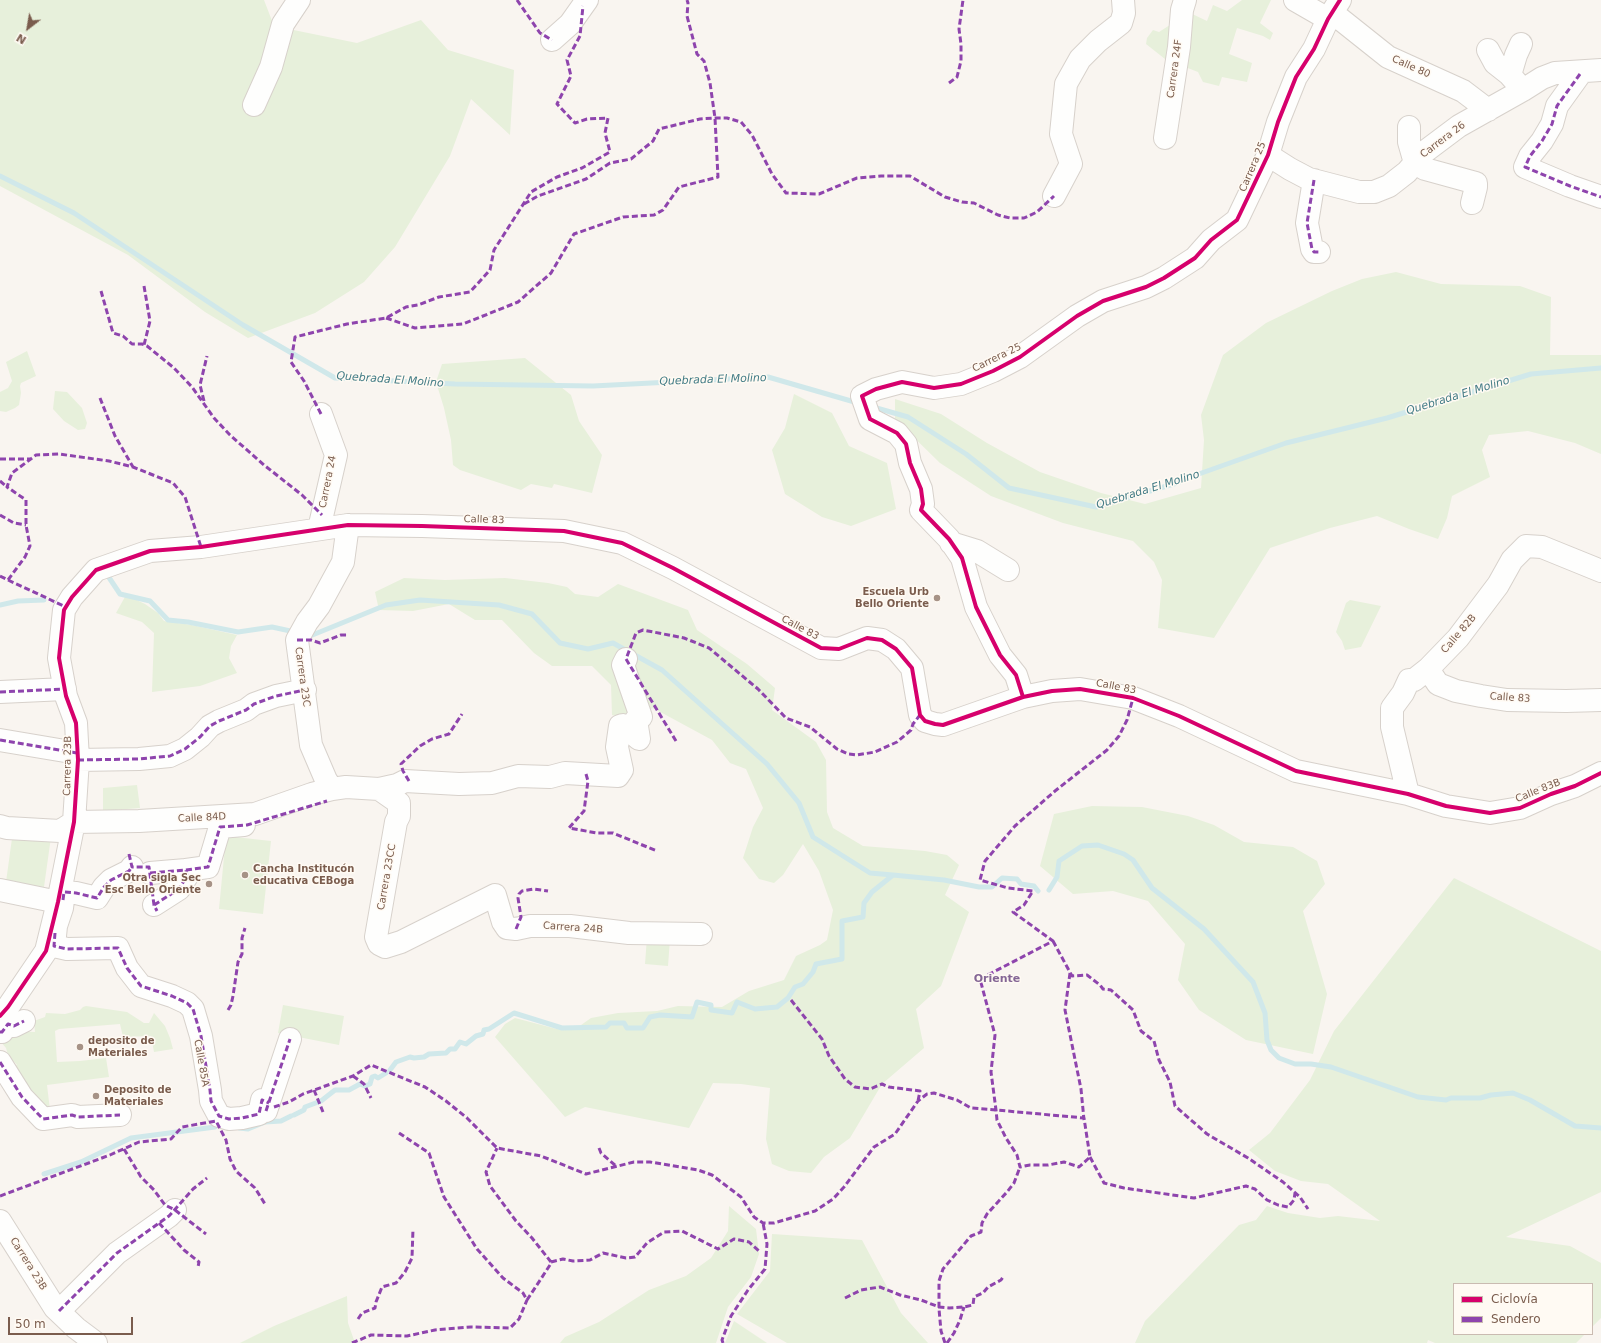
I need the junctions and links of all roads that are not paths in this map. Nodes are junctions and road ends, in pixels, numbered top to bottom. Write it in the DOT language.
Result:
graph roads {
  1 [pos="299,0"];
  2 [pos="587,0"];
  3 [pos="1123,0"];
  4 [pos="1185,0"];
  5 [pos="1295,0"];
  6 [pos="1340,0"];
  7 [pos="1328,19"];
  8 [pos="552,40"];
  9 [pos="1521,44"];
  10 [pos="1488,50"];
  11 [pos="1589,72"];
  12 [pos="1517,83"];
  13 [pos="254,105"];
  14 [pos="1488,110"];
  15 [pos="1409,127"];
  16 [pos="1165,138"];
  17 [pos="1268,155"];
  18 [pos="1415,163"];
  19 [pos="1314,180"];
  20 [pos="1054,196"];
  21 [pos="1601,197"];
  22 [pos="1472,203"];
  23 [pos="1318,252"];
  24 [pos="321,414"];
  25 [pos="348,525"];
  26 [pos="319,529"];
  27 [pos="952,543"];
  28 [pos="150,551"];
  29 [pos="1008,570"];
  30 [pos="1601,571"];
  31 [pos="626,659"];
  32 [pos="1428,669"];
  33 [pos="65,689"];
  34 [pos="304,690"];
  35 [pos="0,692"];
  36 [pos="1023,697"];
  37 [pos="1601,700"];
  38 [pos="0,740"];
  39 [pos="77,756"];
  40 [pos="1601,773"];
  41 [pos="379,789"];
  42 [pos="1408,794"];
  43 [pos="329,795"];
  44 [pos="74,822"];
  45 [pos="0,826"];
  46 [pos="137,865"];
  47 [pos="186,870"];
  48 [pos="0,890"];
  49 [pos="58,902"];
  50 [pos="701,934"];
  51 [pos="385,946"];
  52 [pos="46,951"];
  53 [pos="0,1016"];
  54 [pos="24,1021"];
  55 [pos="0,1032"];
  56 [pos="290,1039"];
  57 [pos="0,1062"];
  58 [pos="0,1072"];
  59 [pos="22,1106"];
  60 [pos="270,1107"];
  61 [pos="120,1115"];
  62 [pos="175,1210"];
  63 [pos="0,1220"];
  64 [pos="57,1310"];
  65 [pos="96,1343"];
  1 -- 13 [label="street"];
  2 -- 8 [label="street"];
  3 -- 20 [label="street"];
  4 -- 16 [label="street, Carrera 24F"];
  5 -- 7 [label="street, Calle 80"];
  6 -- 7 [label="street, Carrera 25"];
  7 -- 14 [label="street, Calle 80"];
  7 -- 17 [label="street, Carrera 25"];
  9 -- 12 [label="street"];
  10 -- 12 [label="street"];
  11 -- 12 [label="street, Carrera 26"];
  11 -- 21 [label="street"];
  12 -- 14 [label="street, Carrera 26"];
  14 -- 18 [label="street, Carrera 26"];
  15 -- 18 [label="street"];
  17 -- 19 [label="street, Carrera 26"];
  17 -- 27 [label="street, Carrera 25"];
  18 -- 19 [label="street, Carrera 26"];
  18 -- 22 [label="street"];
  19 -- 23 [label="street"];
  24 -- 26 [label="street, Carrera 24"];
  25 -- 26 [label="street, Calle 83"];
  25 -- 34 [label="street, Carrera 23C"];
  25 -- 36 [label="street, Calle 83"];
  26 -- 28 [label="street, Calle 83"];
  27 -- 29 [label="street"];
  27 -- 36 [label="street, Carrera 25"];
  28 -- 33 [label="street, Carrera 23B"];
  30 -- 32 [label="street, Calle 82B"];
  31 -- 41 [label="street"];
  32 -- 37 [label="street, Calle 83"];
  32 -- 42 [label="street, Calle 82B"];
  33 -- 35 [label="street"];
  33 -- 39 [label="street, Carrera 23B"];
  34 -- 39 [label="street"];
  34 -- 43 [label="street, Carrera 23C"];
  36 -- 42 [label="street, Calle 83"];
  38 -- 39 [label="street"];
  39 -- 44 [label="street, Carrera 23B"];
  40 -- 42 [label="street, Calle 83B"];
  41 -- 43 [label="street, Calle 84D"];
  41 -- 51 [label="street, Carrera 23CC"];
  43 -- 44 [label="street, Calle 84D"];
  43 -- 47 [label="street"];
  44 -- 45 [label="street, Calle 84D"];
  44 -- 49 [label="street, Carrera 23B"];
  46 -- 47 [label="street"];
  46 -- 47 [label="street"];
  46 -- 60 [label="street"];
  48 -- 49 [label="street"];
  49 -- 52 [label="street, Carrera 23B"];
  50 -- 51 [label="street, Carrera 24B"];
  52 -- 53 [label="street, Carrera 23B"];
  52 -- 60 [label="street, Calle 85A"];
  54 -- 55 [label="street"];
  56 -- 60 [label="street"];
  57 -- 61 [label="street"];
  58 -- 59 [label="street"];
  62 -- 64 [label="street"];
  63 -- 64 [label="street, Carrera 23B"];
  64 -- 65 [label="street, Carrera 23B"];
}
